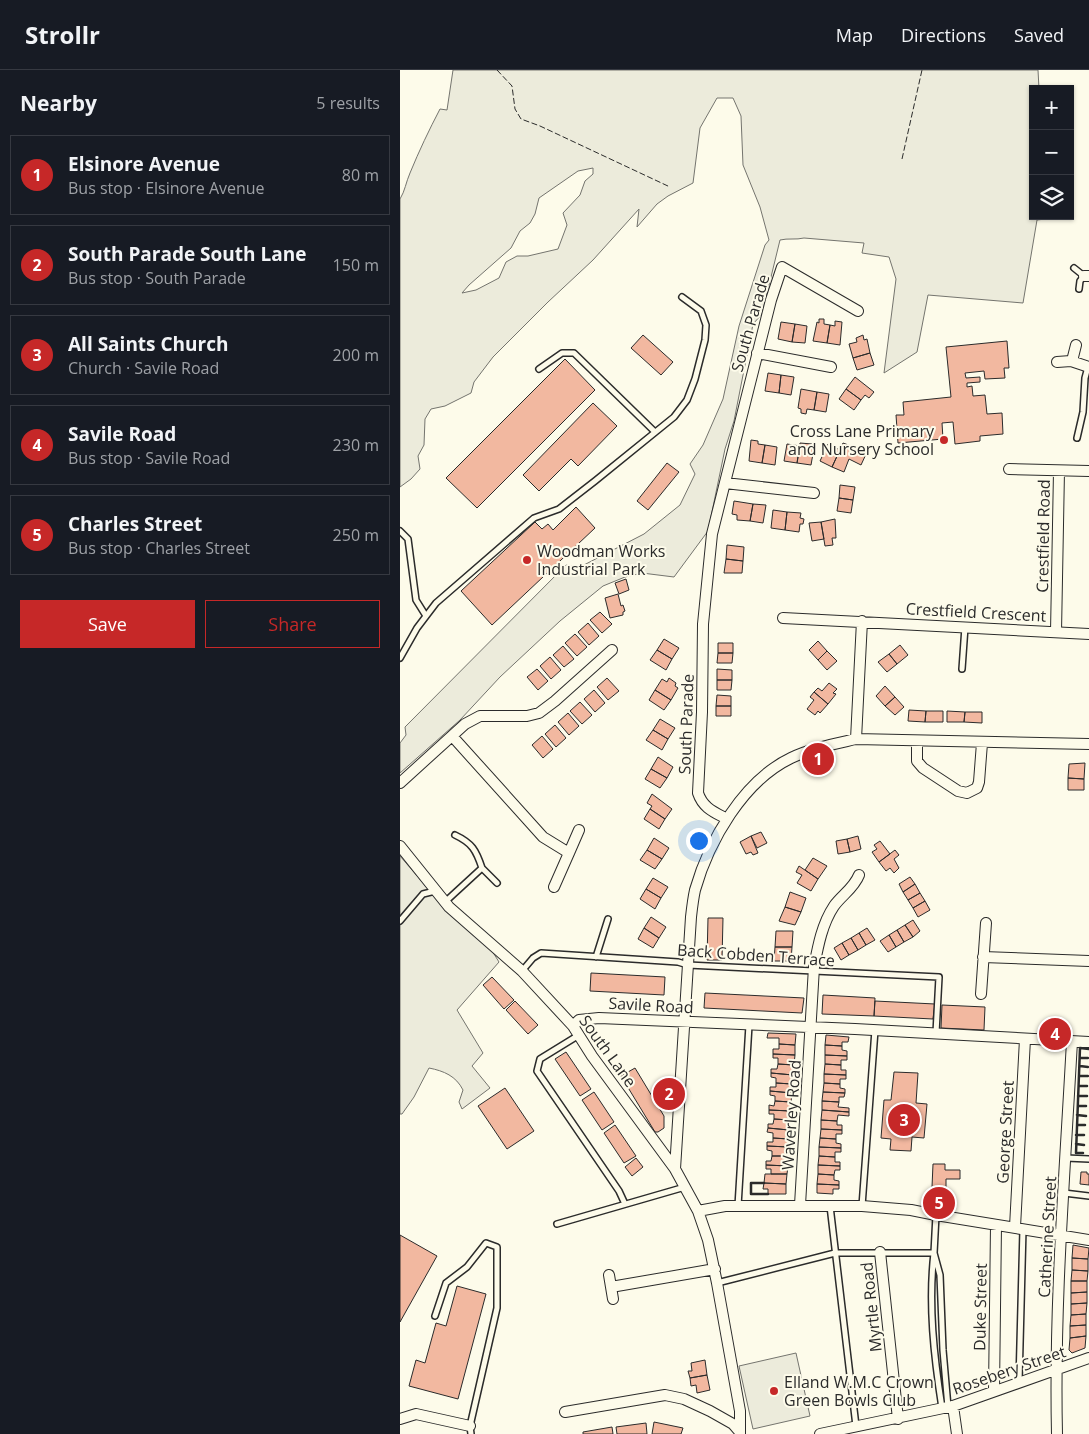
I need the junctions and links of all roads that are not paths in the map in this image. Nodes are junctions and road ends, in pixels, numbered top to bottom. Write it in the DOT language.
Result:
graph roads {
  1 [pos="1074,268"];
  2 [pos="1087,276"];
  3 [pos="1079,289"];
  4 [pos="682,297"];
  5 [pos="858,310"];
  6 [pos="1076,345"];
  7 [pos="757,353"];
  8 [pos="1058,362"];
  9 [pos="1072,362"];
  10 [pos="831,367"];
  11 [pos="1088,367"];
  12 [pos="538,370"];
  13 [pos="655,432"];
  14 [pos="1077,438"];
  15 [pos="1009,469"];
  16 [pos="1059,471"];
  17 [pos="1089,471"];
  18 [pos="725,483"];
  19 [pos="814,493"];
  20 [pos="400,530"];
  21 [pos="426,616"];
  22 [pos="783,618"];
  23 [pos="862,621"];
  24 [pos="965,627"];
  25 [pos="1056,632"];
  26 [pos="1089,634"];
  27 [pos="612,650"];
  28 [pos="400,658"];
  29 [pos="962,669"];
  30 [pos="453,737"];
  31 [pos="856,739"];
  32 [pos="917,741"];
  33 [pos="982,743"];
  34 [pos="1089,744"];
  35 [pos="400,782"];
  36 [pos="727,819"];
  37 [pos="580,830"];
  38 [pos="455,834"];
  39 [pos="400,846"];
  40 [pos="569,853"];
  41 [pos="482,868"];
  42 [pos="859,875"];
  43 [pos="497,883"];
  44 [pos="554,887"];
  45 [pos="435,891"];
  46 [pos="445,902"];
  47 [pos="608,919"];
  48 [pos="400,921"];
  49 [pos="986,923"];
  50 [pos="596,957"];
  51 [pos="983,957"];
  52 [pos="1089,962"];
  53 [pos="688,965"];
  54 [pos="522,971"];
  55 [pos="814,972"];
  56 [pos="980,994"];
  57 [pos="684,1022"];
  58 [pos="749,1025"];
  59 [pos="811,1027"];
  60 [pos="576,1030"];
  61 [pos="875,1030"];
  62 [pos="936,1034"];
  63 [pos="1025,1039"];
  64 [pos="1072,1041"];
  65 [pos="1089,1042"];
  66 [pos="1066,1158"];
  67 [pos="1089,1159"];
  68 [pos="674,1169"];
  69 [pos="685,1187"];
  70 [pos="1064,1193"];
  71 [pos="1089,1196"];
  72 [pos="625,1204"];
  73 [pos="800,1205"];
  74 [pos="738,1206"];
  75 [pos="830,1206"];
  76 [pos="862,1206"];
  77 [pos="698,1211"];
  78 [pos="936,1215"];
  79 [pos="557,1224"];
  80 [pos="996,1224"];
  81 [pos="1019,1228"];
  82 [pos="1061,1235"];
  83 [pos="1089,1240"];
  84 [pos="880,1252"];
  85 [pos="835,1253"];
  86 [pos="934,1253"];
  87 [pos="715,1269"];
  88 [pos="609,1275"];
  89 [pos="718,1283"];
  90 [pos="611,1287"];
  91 [pos="612,1299"];
  92 [pos="436,1316"];
  93 [pos="1089,1358"];
  94 [pos="1056,1369"];
  95 [pos="1019,1382"];
  96 [pos="994,1391"];
  97 [pos="948,1407"];
  98 [pos="565,1412"];
  99 [pos="898,1418"];
  100 [pos="400,1419"];
  101 [pos="856,1427"];
  102 [pos="470,1430"];
  103 [pos="740,1433"];
  104 [pos="820,1434"];
  105 [pos="957,1434"];
  106 [pos="1057,1434"];
  1 -- 2 [label="lane"];
  2 -- 3 [label="lane"];
  4 -- 13 [label="lane"];
  5 -- 7 [label="street, South Parade"];
  6 -- 9 [label="street"];
  7 -- 10 [label="street"];
  7 -- 18 [label="street, South Parade"];
  8 -- 9 [label="street"];
  9 -- 11 [label="street"];
  11 -- 14 [label="lane"];
  12 -- 13 [label="lane"];
  13 -- 21 [label="lane"];
  15 -- 16 [label="street"];
  16 -- 17 [label="street"];
  16 -- 25 [label="street, Crestfield Road"];
  18 -- 19 [label="street"];
  18 -- 36 [label="street, South Parade"];
  20 -- 21 [label="lane"];
  21 -- 28 [label="lane"];
  22 -- 23 [label="street, Crestfield Crescent"];
  23 -- 24 [label="street, Crestfield Crescent"];
  23 -- 31 [label="street"];
  24 -- 25 [label="street, Crestfield Crescent"];
  24 -- 29 [label="lane"];
  25 -- 26 [label="street, Crestfield Crescent"];
  27 -- 30 [label="street"];
  30 -- 35 [label="street"];
  30 -- 40 [label="street"];
  31 -- 32 [label="street"];
  31 -- 36 [label="street"];
  32 -- 33 [label="street"];
  32 -- 33 [label="street"];
  33 -- 34 [label="street"];
  36 -- 53 [label="street"];
  37 -- 40 [label="street"];
  38 -- 41 [label="lane"];
  39 -- 45 [label="street, South Lane"];
  40 -- 44 [label="street"];
  41 -- 43 [label="lane"];
  41 -- 46 [label="lane"];
  42 -- 55 [label="street, Waverley Road"];
  45 -- 46 [label="street, South Lane"];
  45 -- 48 [label="lane"];
  46 -- 54 [label="street, South Lane"];
  47 -- 50 [label="lane"];
  49 -- 51 [label="street"];
  50 -- 53 [label="lane, Back Cobden Terrace"];
  50 -- 54 [label="lane, Back Cobden Terrace"];
  51 -- 52 [label="street"];
  51 -- 56 [label="street"];
  53 -- 55 [label="lane, Back Cobden Terrace"];
  53 -- 57 [label="street"];
  54 -- 60 [label="street, South Lane"];
  55 -- 59 [label="street, Waverley Road"];
  55 -- 62 [label="lane, Back Cobden Terrace"];
  57 -- 58 [label="street, Savile Road"];
  57 -- 60 [label="street, Savile Road"];
  57 -- 68 [label="street"];
  58 -- 59 [label="street, Savile Road"];
  58 -- 74 [label="lane"];
  59 -- 61 [label="street, Savile Road"];
  59 -- 73 [label="street, Waverley Road"];
  60 -- 68 [label="street, South Lane"];
  60 -- 72 [label="lane"];
  61 -- 62 [label="street, Savile Road"];
  61 -- 76 [label="lane"];
  62 -- 63 [label="street, Savile Road"];
  63 -- 64 [label="street, Savile Road"];
  63 -- 81 [label="street, George Street"];
  64 -- 65 [label="street, Savile Road"];
  64 -- 66 [label="street, Catherine Street"];
  66 -- 67 [label="lane"];
  66 -- 70 [label="street, Catherine Street"];
  68 -- 69 [label="street, South Lane"];
  69 -- 72 [label="lane"];
  69 -- 77 [label="street, South Lane"];
  70 -- 71 [label="lane"];
  70 -- 82 [label="street, Catherine Street"];
  72 -- 79 [label="lane"];
  73 -- 74 [label="street"];
  73 -- 75 [label="street"];
  74 -- 77 [label="street"];
  75 -- 76 [label="street"];
  75 -- 85 [label="lane"];
  76 -- 78 [label="street"];
  77 -- 87 [label="street, South Lane"];
  78 -- 80 [label="street"];
  78 -- 86 [label="lane"];
  80 -- 81 [label="street"];
  80 -- 96 [label="street, Duke Street"];
  81 -- 82 [label="street"];
  81 -- 95 [label="lane"];
  82 -- 83 [label="street"];
  82 -- 94 [label="street, Catherine Street"];
  84 -- 85 [label="lane"];
  84 -- 86 [label="lane"];
  84 -- 99 [label="street, Myrtle Road"];
  85 -- 89 [label="lane"];
  85 -- 101 [label="lane"];
  86 -- 97 [label="lane"];
  86 -- 97 [label="lane"];
  87 -- 89 [label="street, South Lane"];
  87 -- 90 [label="street"];
  88 -- 90 [label="street"];
  89 -- 103 [label="street, South Lane"];
  90 -- 91 [label="street"];
  92 -- 102 [label="lane"];
  93 -- 94 [label="street, Rosebery Street"];
  94 -- 95 [label="street, Rosebery Street"];
  94 -- 106 [label="street, Catherine Street"];
  95 -- 96 [label="street, Rosebery Street"];
  96 -- 97 [label="street, Rosebery Street"];
  97 -- 99 [label="street, Rosebery Street"];
  97 -- 105 [label="street"];
  98 -- 103 [label="street"];
  99 -- 101 [label="street, Rosebery Street"];
  100 -- 102 [label="street"];
  101 -- 104 [label="street, Rosebery Street"];
}
